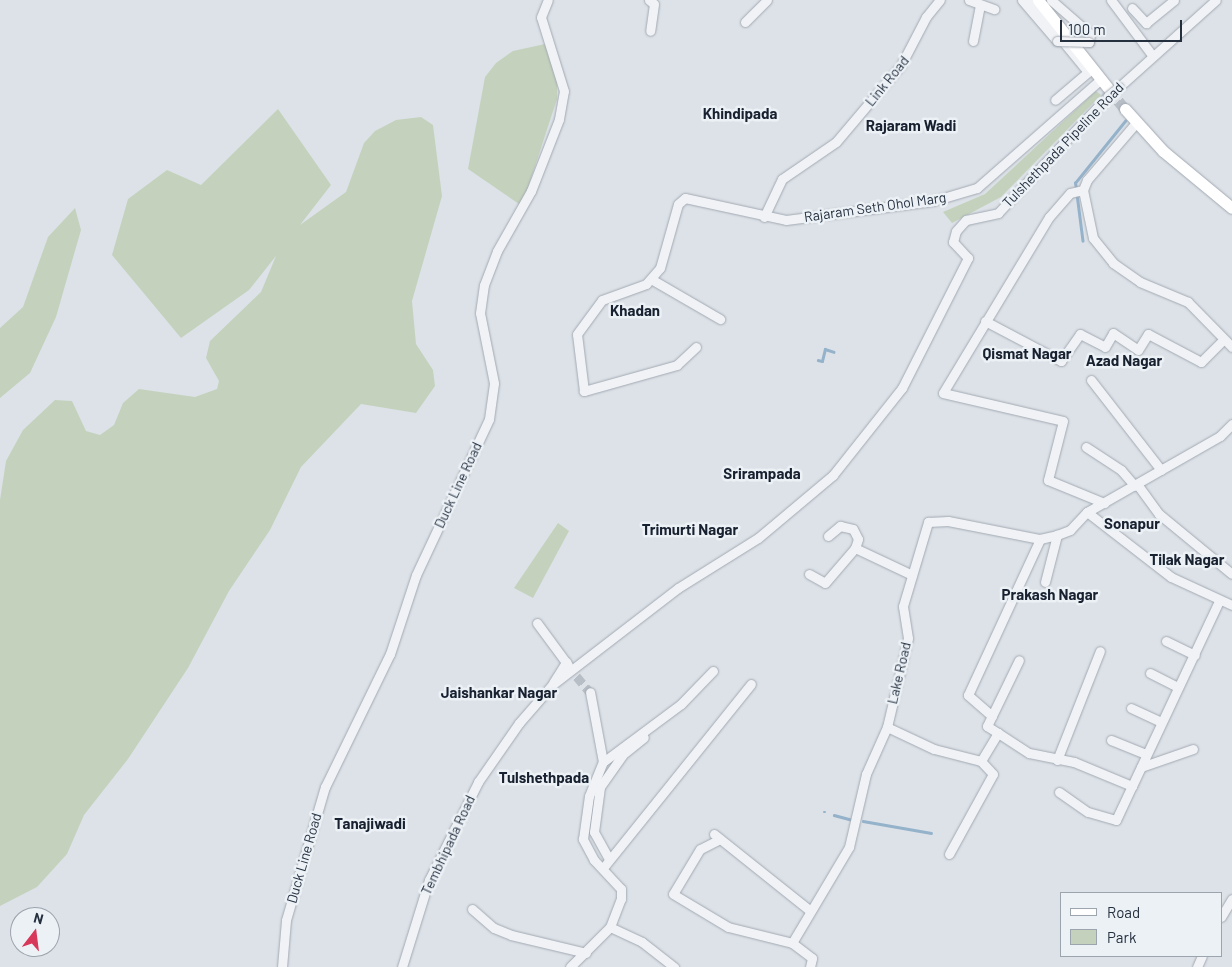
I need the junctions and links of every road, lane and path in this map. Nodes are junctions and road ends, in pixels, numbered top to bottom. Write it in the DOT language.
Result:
graph roads {
  1 [pos="548,0"];
  2 [pos="649,0"];
  3 [pos="767,0"];
  4 [pos="940,0"];
  5 [pos="969,0"];
  6 [pos="1022,0"];
  7 [pos="1029,0"];
  8 [pos="1038,0"];
  9 [pos="1051,0"];
  10 [pos="1111,0"];
  11 [pos="1174,0"];
  12 [pos="1216,0"];
  13 [pos="1133,4"];
  14 [pos="980,6"];
  15 [pos="994,9"];
  16 [pos="1120,12"];
  17 [pos="745,22"];
  18 [pos="650,31"];
  19 [pos="973,41"];
  20 [pos="1152,55"];
  21 [pos="1082,80"];
  22 [pos="1109,87"];
  23 [pos="1090,89"];
  24 [pos="1055,100"];
  25 [pos="1125,108"];
  26 [pos="1136,124"];
  27 [pos="1082,190"];
  28 [pos="1232,208"];
  29 [pos="764,217"];
  30 [pos="651,278"];
  31 [pos="720,320"];
  32 [pos="984,321"];
  33 [pos="1223,340"];
  34 [pos="696,347"];
  35 [pos="1232,347"];
  36 [pos="1091,380"];
  37 [pos="1232,424"];
  38 [pos="1086,447"];
  39 [pos="1161,470"];
  40 [pos="1136,485"];
  41 [pos="1104,503"];
  42 [pos="1087,512"];
  43 [pos="1057,535"];
  44 [pos="828,536"];
  45 [pos="1040,539"];
  46 [pos="855,548"];
  47 [pos="809,574"];
  48 [pos="1232,574"];
  49 [pos="912,575"];
  50 [pos="1045,582"];
  51 [pos="1219,601"];
  52 [pos="1232,605"];
  53 [pos="537,623"];
  54 [pos="1166,642"];
  55 [pos="1100,651"];
  56 [pos="1195,655"];
  57 [pos="1019,660"];
  58 [pos="713,671"];
  59 [pos="1150,673"];
  60 [pos="751,684"];
  61 [pos="552,685"];
  62 [pos="1178,686"];
  63 [pos="590,692"];
  64 [pos="1131,708"];
  65 [pos="992,716"];
  66 [pos="1161,722"];
  67 [pos="886,727"];
  68 [pos="998,734"];
  69 [pos="644,737"];
  70 [pos="1111,740"];
  71 [pos="1193,749"];
  72 [pos="1146,754"];
  73 [pos="1057,760"];
  74 [pos="981,761"];
  75 [pos="603,762"];
  76 [pos="1141,767"];
  77 [pos="478,782"];
  78 [pos="1132,786"];
  79 [pos="1059,792"];
  80 [pos="950,854"];
  81 [pos="609,859"];
  82 [pos="603,868"];
  83 [pos="1232,899"];
  84 [pos="472,909"];
  85 [pos="808,909"];
  86 [pos="1222,915"];
  87 [pos="610,927"];
  88 [pos="792,943"];
  89 [pos="586,953"];
  90 [pos="573,966"];
  91 [pos="282,967"];
  92 [pos="402,967"];
  93 [pos="674,967"];
  94 [pos="810,967"];
  1 -- 91 [label="street, Duck Line Road"];
  2 -- 18 [label="street"];
  3 -- 17 [label="street"];
  4 -- 29 [label="street, Link Road"];
  5 -- 14 [label="street"];
  6 -- 9 [label="street, bridge"];
  7 -- 21 [label="street"];
  8 -- 22 [label="street"];
  10 -- 16 [label="street"];
  11 -- 13 [label="street"];
  12 -- 20 [label="street, Tulshethpada Pipeline Road"];
  13 -- 16 [label="street"];
  14 -- 15 [label="street"];
  14 -- 19 [label="street"];
  16 -- 20 [label="street"];
  20 -- 22 [label="street, Tulshethpada Pipeline Road"];
  21 -- 23 [label="street"];
  21 -- 24 [label="street"];
  22 -- 23 [label="street, Rajaram Seth Ohol Marg"];
  22 -- 61 [label="street, Tulshethpada Pipeline Road"];
  23 -- 29 [label="street, Rajaram Seth Ohol Marg"];
  25 -- 26 [label="street"];
  26 -- 27 [label="street"];
  26 -- 28 [label="street"];
  27 -- 32 [label="street"];
  27 -- 33 [label="street"];
  29 -- 30 [label="street, Rajaram Seth Ohol Marg"];
  30 -- 31 [label="street"];
  30 -- 34 [label="street"];
  32 -- 33 [label="street"];
  32 -- 41 [label="street"];
  33 -- 35 [label="street"];
  36 -- 39 [label="street"];
  37 -- 39 [label="street, Lake Road"];
  38 -- 40 [label="street"];
  39 -- 40 [label="street, Lake Road"];
  40 -- 41 [label="street, Lake Road"];
  40 -- 48 [label="street"];
  41 -- 42 [label="street, Lake Road"];
  42 -- 43 [label="street, Lake Road"];
  42 -- 51 [label="street"];
  43 -- 45 [label="street, Lake Road"];
  43 -- 50 [label="street"];
  44 -- 46 [label="street"];
  45 -- 49 [label="street, Lake Road"];
  45 -- 65 [label="street"];
  46 -- 47 [label="street"];
  46 -- 49 [label="street"];
  49 -- 67 [label="street, Lake Road"];
  51 -- 52 [label="street"];
  51 -- 56 [label="street"];
  53 -- 61 [label="street"];
  54 -- 56 [label="street"];
  55 -- 73 [label="street"];
  56 -- 62 [label="street"];
  57 -- 65 [label="street"];
  58 -- 75 [label="street"];
  59 -- 62 [label="street"];
  60 -- 81 [label="street"];
  61 -- 77 [label="street, Tulshethpada Pipeline Road"];
  62 -- 66 [label="street"];
  63 -- 75 [label="street"];
  64 -- 66 [label="street"];
  65 -- 68 [label="street"];
  66 -- 72 [label="street"];
  67 -- 74 [label="street"];
  67 -- 85 [label="street, Lake Road"];
  68 -- 73 [label="street"];
  68 -- 74 [label="street"];
  69 -- 81 [label="street"];
  70 -- 72 [label="street"];
  71 -- 76 [label="street"];
  72 -- 76 [label="street"];
  73 -- 78 [label="street"];
  74 -- 80 [label="street"];
  75 -- 82 [label="street"];
  76 -- 78 [label="street"];
  77 -- 92 [label="street, Tembhipada Road"];
  78 -- 79 [label="street"];
  81 -- 82 [label="street"];
  82 -- 87 [label="street"];
  83 -- 86 [label="street"];
  84 -- 89 [label="street"];
  85 -- 88 [label="street, Lake Road"];
  85 -- 88 [label="street"];
  87 -- 89 [label="street"];
  87 -- 93 [label="street"];
  88 -- 94 [label="street"];
  89 -- 90 [label="street"];
}
